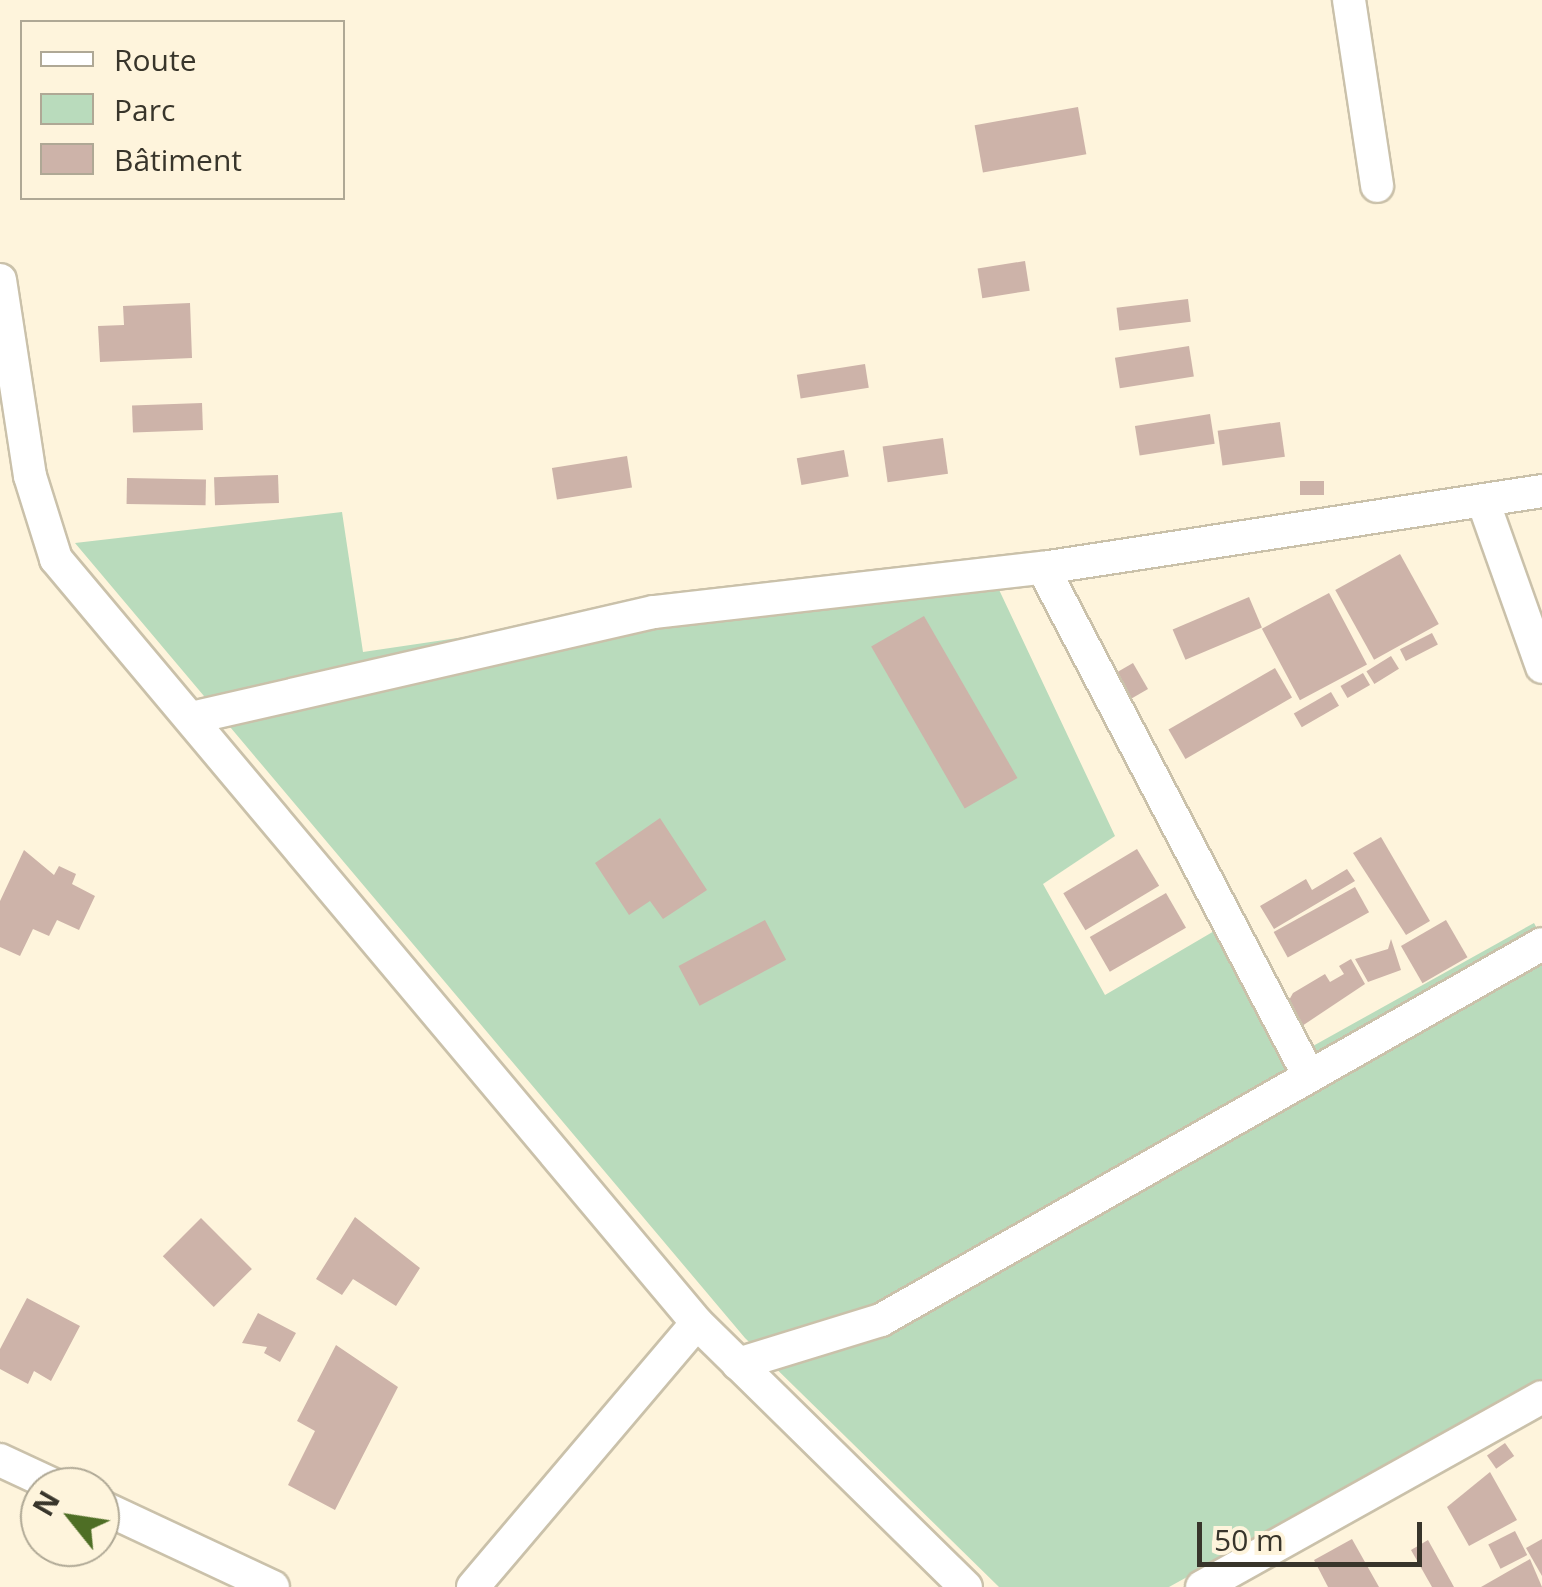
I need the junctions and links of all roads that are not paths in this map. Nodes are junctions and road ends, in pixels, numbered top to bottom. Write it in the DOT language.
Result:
graph roads {
  1 [pos="1349,0"];
  2 [pos="1377,186"];
  3 [pos="0,280"];
  4 [pos="1542,492"];
  5 [pos="1484,501"];
  6 [pos="1043,568"];
  7 [pos="1542,667"];
  8 [pos="191,718"];
  9 [pos="1542,944"];
  10 [pos="1308,1076"];
  11 [pos="697,1322"];
  12 [pos="738,1364"];
  13 [pos="1542,1397"];
  14 [pos="120,1515"];
  15 [pos="273,1587"];
  16 [pos="473,1587"];
  17 [pos="966,1587"];
  18 [pos="1202,1587"];
  1 -- 2 [label="street"];
  3 -- 8 [label="street"];
  4 -- 5 [label="street"];
  5 -- 6 [label="street"];
  5 -- 7 [label="street"];
  6 -- 8 [label="street"];
  6 -- 10 [label="street"];
  8 -- 11 [label="street"];
  9 -- 10 [label="street"];
  10 -- 12 [label="street"];
  11 -- 12 [label="street"];
  11 -- 16 [label="street"];
  12 -- 17 [label="street"];
  13 -- 18 [label="street"];
  14 -- 15 [label="street"];
}
